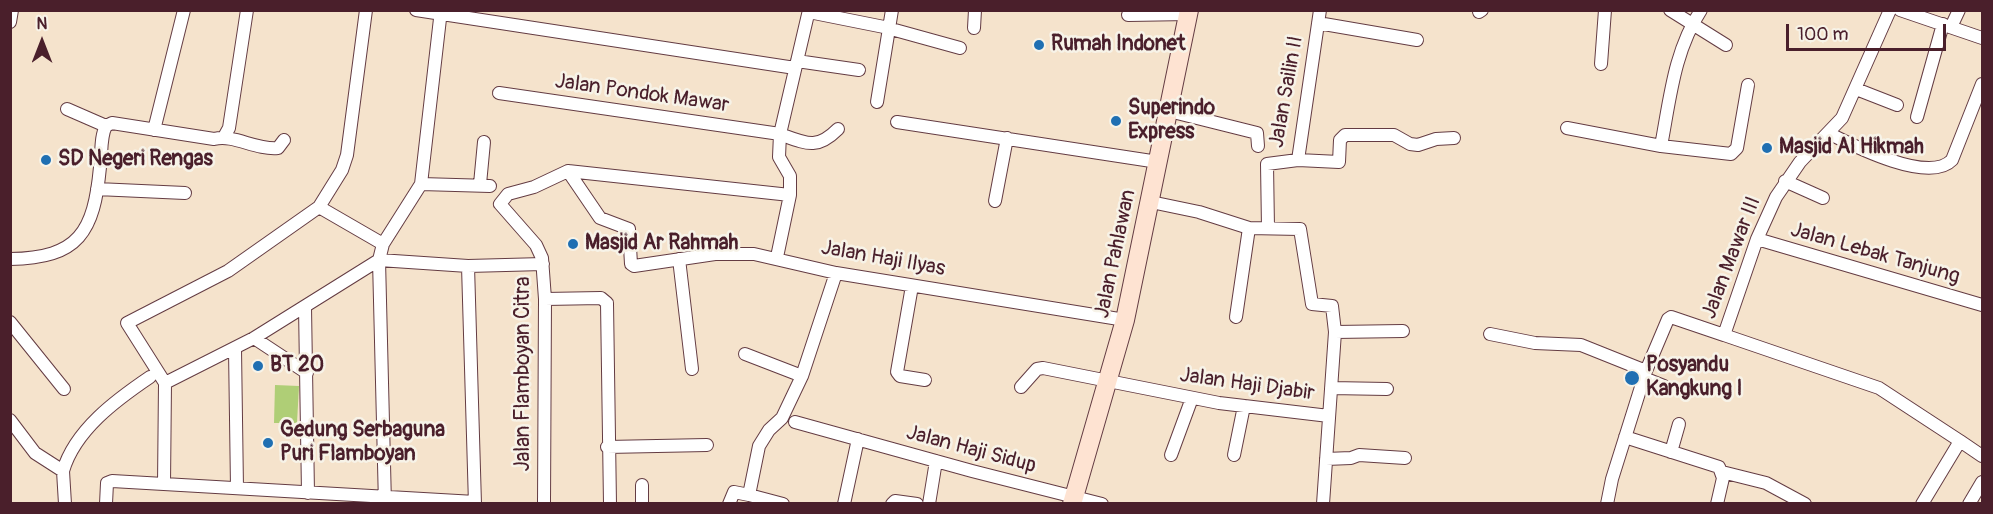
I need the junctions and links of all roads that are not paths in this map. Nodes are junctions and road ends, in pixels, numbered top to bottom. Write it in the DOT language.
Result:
graph roads {
  1 [pos="12,10"];
  2 [pos="184,10"];
  3 [pos="247,10"];
  4 [pos="366,10"];
  5 [pos="416,10"];
  6 [pos="892,10"];
  7 [pos="975,10"];
  8 [pos="1605,10"];
  9 [pos="1670,10"];
  10 [pos="1701,10"];
  11 [pos="1890,10"];
  12 [pos="1900,10"];
  13 [pos="1959,10"];
  14 [pos="441,11"];
  15 [pos="809,11"];
  16 [pos="1189,12"];
  17 [pos="1128,15"];
  18 [pos="1319,17"];
  19 [pos="10,22"];
  20 [pos="1692,25"];
  21 [pos="1947,25"];
  22 [pos="890,28"];
  23 [pos="974,28"];
  24 [pos="1983,38"];
  25 [pos="1417,40"];
  26 [pos="1726,45"];
  27 [pos="960,48"];
  28 [pos="796,64"];
  29 [pos="1601,64"];
  30 [pos="859,70"];
  31 [pos="1983,84"];
  32 [pos="1748,85"];
  33 [pos="1856,89"];
  34 [pos="499,93"];
  35 [pos="877,102"];
  36 [pos="1897,105"];
  37 [pos="67,109"];
  38 [pos="1169,111"];
  39 [pos="1917,117"];
  40 [pos="897,122"];
  41 [pos="106,126"];
  42 [pos="1567,128"];
  43 [pos="838,129"];
  44 [pos="154,130"];
  45 [pos="780,134"];
  46 [pos="1830,134"];
  47 [pos="225,136"];
  48 [pos="1007,138"];
  49 [pos="1454,138"];
  50 [pos="284,140"];
  51 [pos="484,142"];
  52 [pos="1258,146"];
  53 [pos="1661,146"];
  54 [pos="1298,160"];
  55 [pos="1158,162"];
  56 [pos="568,171"];
  57 [pos="1785,181"];
  58 [pos="420,184"];
  59 [pos="97,189"];
  60 [pos="185,193"];
  61 [pos="790,195"];
  62 [pos="1823,198"];
  63 [pos="995,201"];
  64 [pos="1151,202"];
  65 [pos="319,207"];
  66 [pos="1249,228"];
  67 [pos="1268,228"];
  68 [pos="1757,239"];
  69 [pos="383,244"];
  70 [pos="777,257"];
  71 [pos="10,259"];
  72 [pos="680,259"];
  73 [pos="380,260"];
  74 [pos="543,264"];
  75 [pos="468,266"];
  76 [pos="836,273"];
  77 [pos="912,286"];
  78 [pos="545,298"];
  79 [pos="1983,305"];
  80 [pos="305,307"];
  81 [pos="1236,317"];
  82 [pos="1125,320"];
  83 [pos="10,322"];
  84 [pos="1403,331"];
  85 [pos="1335,332"];
  86 [pos="1490,334"];
  87 [pos="1724,335"];
  88 [pos="254,339"];
  89 [pos="235,349"];
  90 [pos="746,354"];
  91 [pos="692,369"];
  92 [pos="307,373"];
  93 [pos="1645,375"];
  94 [pos="802,376"];
  95 [pos="150,377"];
  96 [pos="1109,379"];
  97 [pos="925,380"];
  98 [pos="165,383"];
  99 [pos="1664,386"];
  100 [pos="1021,387"];
  101 [pos="1331,387"];
  102 [pos="64,389"];
  103 [pos="1387,389"];
  104 [pos="1192,398"];
  105 [pos="1244,406"];
  106 [pos="1329,416"];
  107 [pos="10,420"];
  108 [pos="795,422"];
  109 [pos="1679,424"];
  110 [pos="1625,437"];
  111 [pos="858,439"];
  112 [pos="1960,441"];
  113 [pos="707,446"];
  114 [pos="607,447"];
  115 [pos="1671,452"];
  116 [pos="1171,455"];
  117 [pos="1234,455"];
  118 [pos="1983,456"];
  119 [pos="1405,458"];
  120 [pos="1326,459"];
  121 [pos="936,461"];
  122 [pos="63,471"];
  123 [pos="1722,472"];
  124 [pos="1983,482"];
  125 [pos="164,484"];
  126 [pos="642,485"];
  127 [pos="237,488"];
  128 [pos="308,493"];
  129 [pos="749,495"];
  130 [pos="1073,500"];
  131 [pos="385,501"];
  132 [pos="475,503"];
  133 [pos="65,504"];
  134 [pos="106,504"];
  135 [pos="544,504"];
  136 [pos="610,504"];
  137 [pos="642,504"];
  138 [pos="729,504"];
  139 [pos="783,504"];
  140 [pos="844,504"];
  141 [pos="892,504"];
  142 [pos="917,504"];
  143 [pos="929,504"];
  144 [pos="1102,504"];
  145 [pos="1323,504"];
  146 [pos="1607,504"];
  147 [pos="1717,504"];
  148 [pos="1805,504"];
  149 [pos="1922,504"];
  150 [pos="1969,504"];
  1 -- 19 [label="street"];
  2 -- 44 [label="street"];
  3 -- 47 [label="street"];
  4 -- 65 [label="street"];
  5 -- 14 [label="street"];
  6 -- 22 [label="street"];
  7 -- 23 [label="street"];
  8 -- 29 [label="street"];
  9 -- 20 [label="street"];
  10 -- 20 [label="street"];
  11 -- 33 [label="street, Jalan Mawar III"];
  12 -- 21 [label="street"];
  13 -- 21 [label="street"];
  14 -- 28 [label="street"];
  14 -- 58 [label="street"];
  15 -- 22 [label="street"];
  15 -- 28 [label="street"];
  16 -- 17 [label="street"];
  16 -- 38 [label="main road, Jalan Pahlawan"];
  18 -- 25 [label="street"];
  18 -- 54 [label="street, Jalan Sailin II"];
  20 -- 26 [label="street"];
  20 -- 53 [label="street"];
  21 -- 24 [label="street"];
  21 -- 39 [label="street"];
  22 -- 27 [label="street"];
  22 -- 35 [label="street"];
  28 -- 30 [label="street"];
  28 -- 45 [label="street"];
  31 -- 46 [label="street"];
  32 -- 53 [label="street"];
  33 -- 36 [label="street"];
  33 -- 46 [label="street, Jalan Mawar III"];
  34 -- 45 [label="street, Jalan Pondok Mawar"];
  37 -- 41 [label="street"];
  38 -- 52 [label="street"];
  38 -- 55 [label="main road, Jalan Pahlawan"];
  40 -- 48 [label="street"];
  41 -- 44 [label="street"];
  41 -- 59 [label="street"];
  42 -- 53 [label="street"];
  43 -- 45 [label="street, Jalan Pondok Mawar"];
  44 -- 47 [label="street"];
  45 -- 61 [label="street"];
  46 -- 57 [label="street, Jalan Mawar III"];
  47 -- 50 [label="street"];
  48 -- 55 [label="street"];
  48 -- 63 [label="street"];
  49 -- 54 [label="street"];
  51 -- 58 [label="street"];
  54 -- 67 [label="street, Jalan Sailin II"];
  55 -- 64 [label="main road, Jalan Pahlawan"];
  56 -- 61 [label="street"];
  56 -- 72 [label="street, Jalan Haji Ilyas"];
  56 -- 74 [label="street"];
  57 -- 62 [label="street"];
  57 -- 68 [label="street, Jalan Mawar III"];
  58 -- 69 [label="street"];
  59 -- 60 [label="street"];
  59 -- 71 [label="street"];
  61 -- 70 [label="street"];
  64 -- 66 [label="street"];
  64 -- 82 [label="main road, Jalan Pahlawan"];
  65 -- 69 [label="street"];
  65 -- 98 [label="street"];
  66 -- 67 [label="street"];
  66 -- 81 [label="street"];
  67 -- 85 [label="street"];
  68 -- 79 [label="street, Jalan Lebak Tanjung"];
  68 -- 87 [label="street, Jalan Mawar III"];
  69 -- 73 [label="street"];
  70 -- 72 [label="street, Jalan Haji Ilyas"];
  70 -- 76 [label="street, Jalan Haji Ilyas"];
  72 -- 91 [label="street"];
  73 -- 75 [label="street, Jalan Flamboyan Citra"];
  73 -- 80 [label="street"];
  73 -- 131 [label="street"];
  74 -- 75 [label="street, Jalan Flamboyan Citra"];
  74 -- 78 [label="street, Jalan Flamboyan Citra"];
  75 -- 132 [label="street"];
  76 -- 77 [label="street, Jalan Haji Ilyas"];
  76 -- 94 [label="street"];
  77 -- 82 [label="street, Jalan Haji Ilyas"];
  77 -- 97 [label="street"];
  78 -- 114 [label="street"];
  78 -- 135 [label="street, Jalan Flamboyan Citra"];
  80 -- 88 [label="street"];
  80 -- 92 [label="street"];
  82 -- 96 [label="main road, Jalan Pahlawan"];
  83 -- 102 [label="street"];
  84 -- 85 [label="street"];
  85 -- 101 [label="street"];
  86 -- 93 [label="street"];
  87 -- 93 [label="street, Jalan Mawar III"];
  87 -- 112 [label="street"];
  88 -- 89 [label="street"];
  88 -- 92 [label="street"];
  89 -- 98 [label="street"];
  89 -- 127 [label="street"];
  90 -- 94 [label="street"];
  92 -- 128 [label="street"];
  93 -- 99 [label="street"];
  93 -- 110 [label="street, Jalan Mawar III"];
  94 -- 129 [label="street"];
  95 -- 122 [label="street"];
  96 -- 100 [label="street, Jalan Haji Djabir"];
  96 -- 104 [label="street, Jalan Haji Djabir"];
  96 -- 130 [label="main road, Jalan Pahlawan"];
  98 -- 125 [label="street"];
  101 -- 103 [label="street"];
  101 -- 106 [label="street"];
  104 -- 105 [label="street, Jalan Haji Djabir"];
  104 -- 116 [label="street"];
  105 -- 106 [label="street, Jalan Haji Djabir"];
  105 -- 117 [label="street"];
  106 -- 120 [label="street, Jalan Haji Djabir"];
  107 -- 122 [label="street"];
  108 -- 111 [label="street, Jalan Haji Sidup"];
  109 -- 115 [label="street"];
  110 -- 115 [label="street"];
  110 -- 146 [label="street, Jalan Mawar III"];
  111 -- 121 [label="street, Jalan Haji Sidup"];
  111 -- 140 [label="street"];
  112 -- 118 [label="street"];
  112 -- 149 [label="street"];
  113 -- 114 [label="street"];
  114 -- 136 [label="street"];
  115 -- 123 [label="street"];
  119 -- 120 [label="street"];
  120 -- 145 [label="street, Jalan Haji Djabir"];
  121 -- 130 [label="street, Jalan Haji Sidup"];
  121 -- 143 [label="street"];
  122 -- 133 [label="street"];
  123 -- 147 [label="street"];
  123 -- 148 [label="street"];
  124 -- 150 [label="street"];
  125 -- 127 [label="street"];
  125 -- 134 [label="street"];
  126 -- 137 [label="street"];
  127 -- 128 [label="street"];
  128 -- 131 [label="street"];
  129 -- 138 [label="street"];
  129 -- 139 [label="street"];
  130 -- 144 [label="street, Jalan Haji Sidup"];
  131 -- 132 [label="street"];
  141 -- 142 [label="street"];
}
